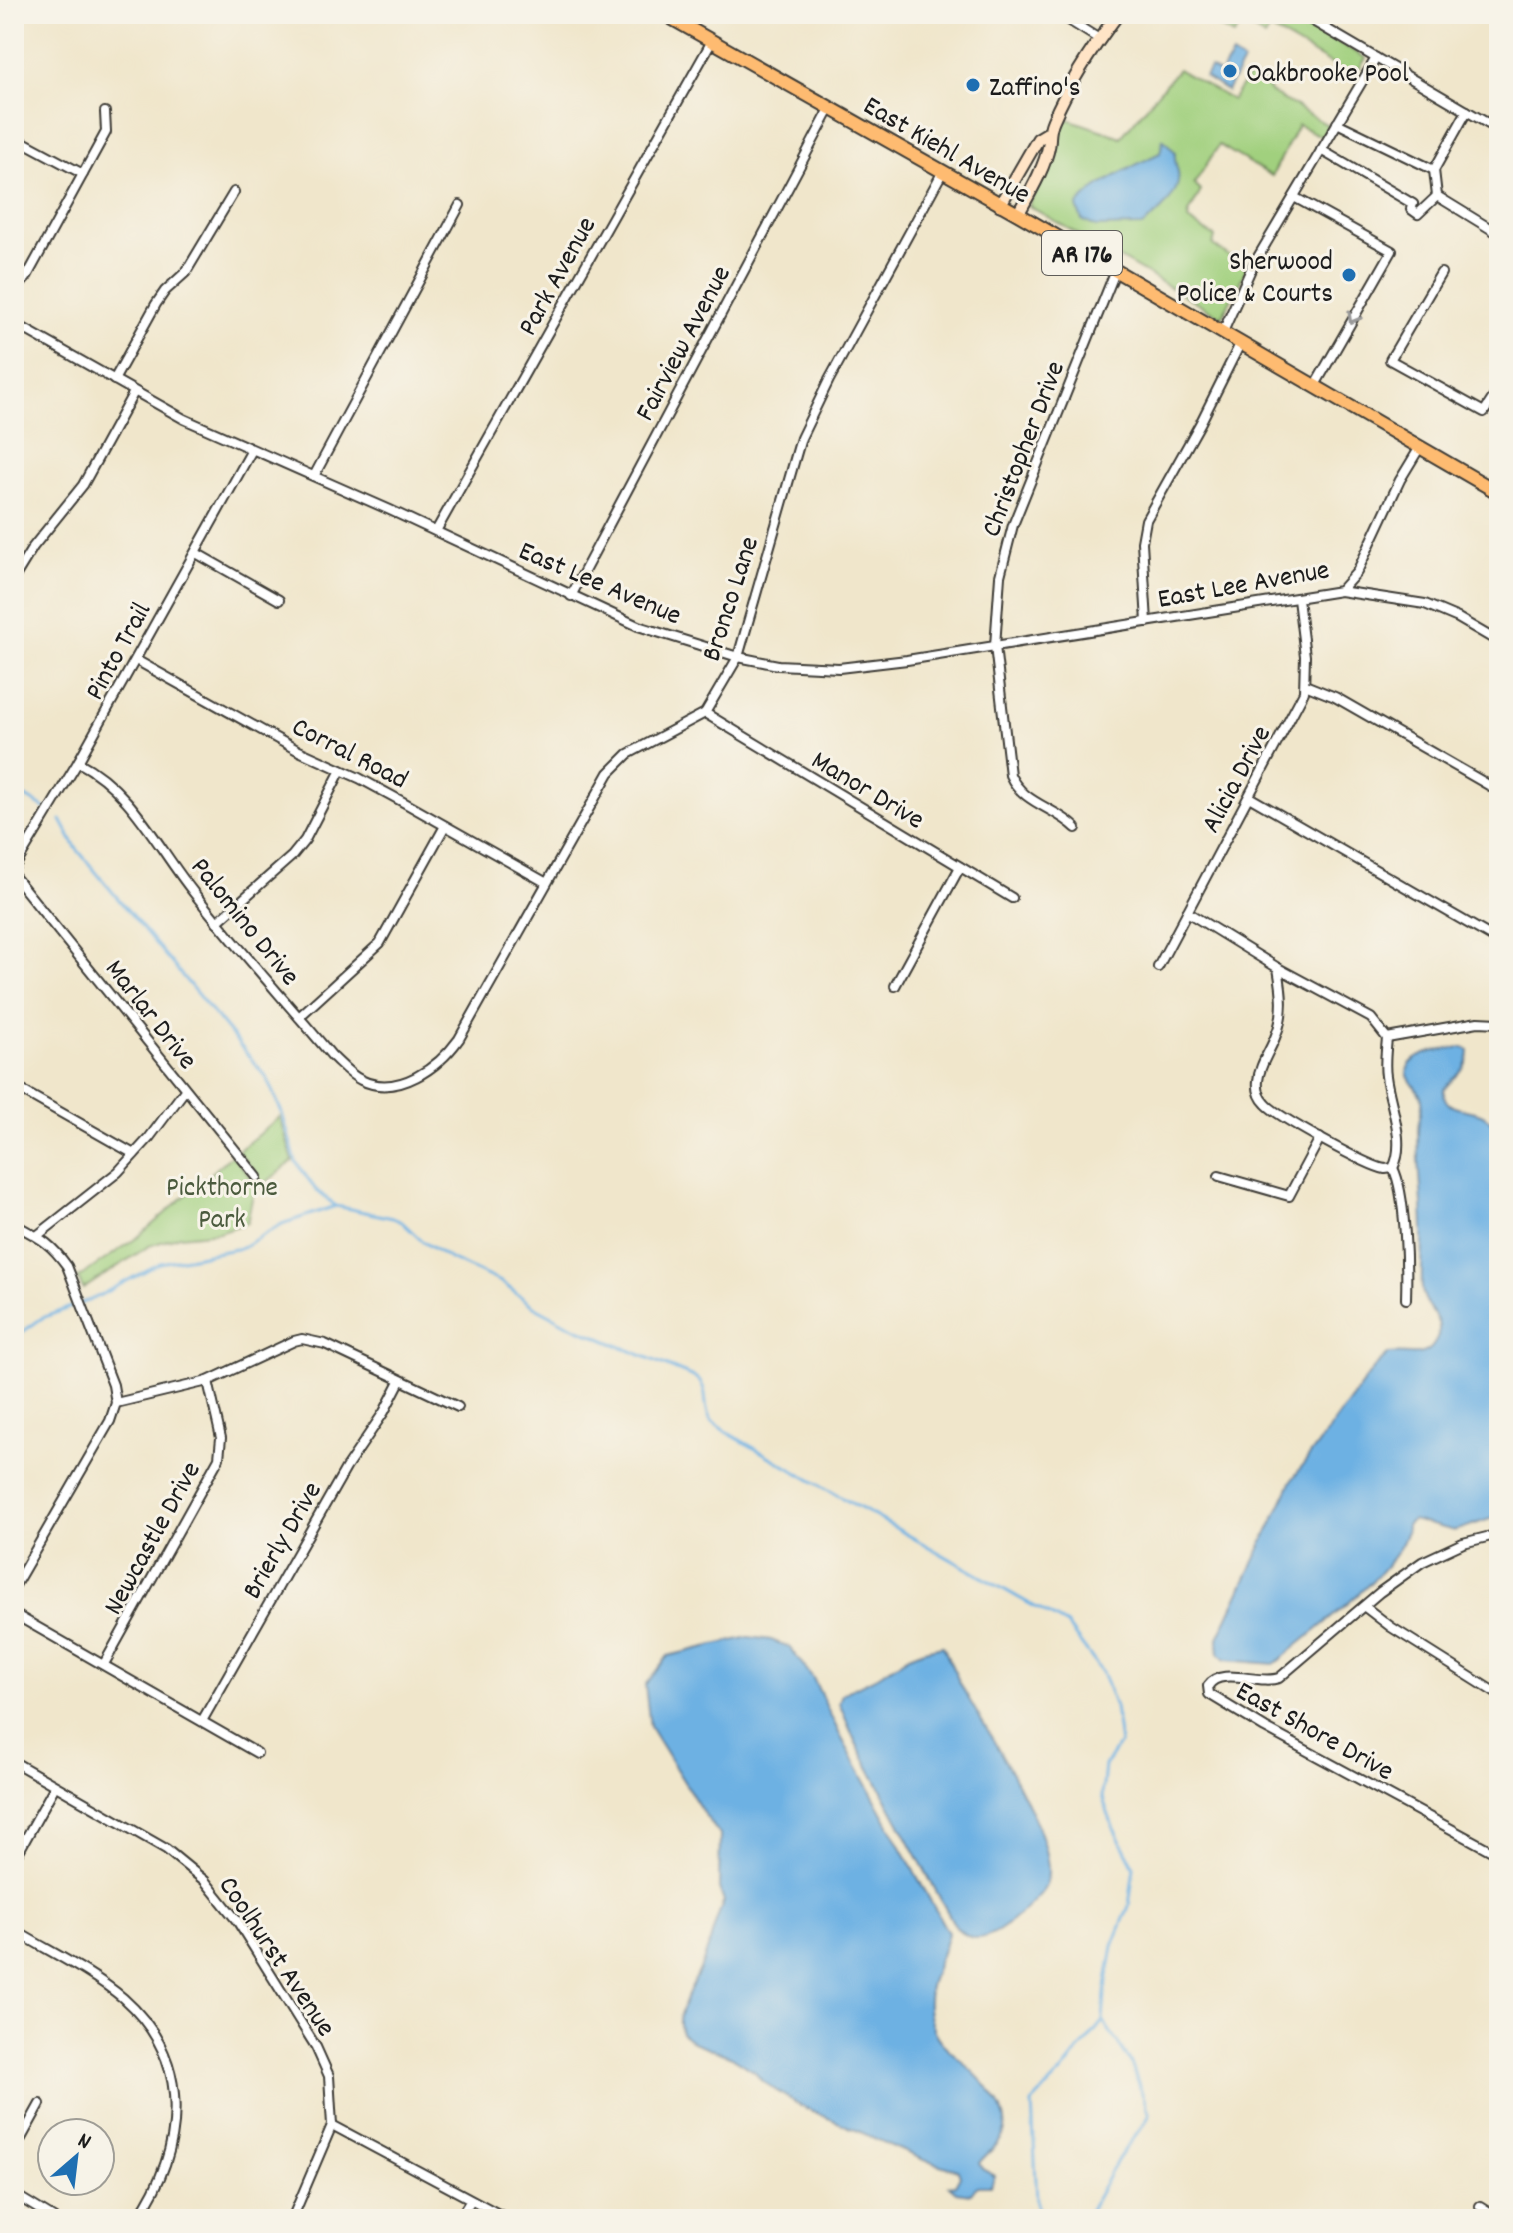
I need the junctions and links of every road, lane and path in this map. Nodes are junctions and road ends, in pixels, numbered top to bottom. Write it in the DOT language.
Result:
graph roads {
  1 [pos="664,14"];
  2 [pos="1059,14"];
  3 [pos="1118,14"];
  4 [pos="1301,14"];
  5 [pos="1099,39"];
  6 [pos="712,41"];
  7 [pos="1376,58"];
  8 [pos="830,109"];
  9 [pos="1467,111"];
  10 [pos="105,112"];
  11 [pos="1337,123"];
  12 [pos="1499,130"];
  13 [pos="1048,133"];
  14 [pos="14,137"];
  15 [pos="1321,150"];
  16 [pos="1434,170"];
  17 [pos="942,173"];
  18 [pos="83,174"];
  19 [pos="234,192"];
  20 [pos="1437,196"];
  21 [pos="1294,197"];
  22 [pos="460,205"];
  23 [pos="1000,205"];
  24 [pos="1018,214"];
  25 [pos="1499,234"];
  26 [pos="1115,272"];
  27 [pos="1441,273"];
  28 [pos="14,291"];
  29 [pos="14,323"];
  30 [pos="1222,334"];
  31 [pos="1240,344"];
  32 [pos="1499,349"];
  33 [pos="1499,355"];
  34 [pos="114,380"];
  35 [pos="1314,387"];
  36 [pos="1499,389"];
  37 [pos="134,392"];
  38 [pos="1420,447"];
  39 [pos="252,450"];
  40 [pos="314,476"];
  41 [pos="1499,493"];
  42 [pos="436,531"];
  43 [pos="196,553"];
  44 [pos="14,578"];
  45 [pos="1340,591"];
  46 [pos="571,596"];
  47 [pos="1298,599"];
  48 [pos="279,600"];
  49 [pos="1147,622"];
  50 [pos="1499,642"];
  51 [pos="995,646"];
  52 [pos="738,657"];
  53 [pos="136,660"];
  54 [pos="1305,685"];
  55 [pos="705,713"];
  56 [pos="78,762"];
  57 [pos="341,770"];
  58 [pos="1499,791"];
  59 [pos="1249,797"];
  60 [pos="445,826"];
  61 [pos="1076,828"];
  62 [pos="960,867"];
  63 [pos="14,868"];
  64 [pos="14,876"];
  65 [pos="545,882"];
  66 [pos="1012,898"];
  67 [pos="1187,912"];
  68 [pos="217,922"];
  69 [pos="1499,941"];
  70 [pos="1158,967"];
  71 [pos="1278,968"];
  72 [pos="895,986"];
  73 [pos="299,1017"];
  74 [pos="1499,1023"];
  75 [pos="1387,1038"];
  76 [pos="14,1086"];
  77 [pos="185,1090"];
  78 [pos="1320,1138"];
  79 [pos="134,1154"];
  80 [pos="1393,1168"];
  81 [pos="1219,1176"];
  82 [pos="257,1177"];
  83 [pos="14,1224"];
  84 [pos="38,1235"];
  85 [pos="1406,1299"];
  86 [pos="208,1381"];
  87 [pos="400,1381"];
  88 [pos="116,1403"];
  89 [pos="458,1407"];
  90 [pos="1499,1534"];
  91 [pos="15,1583"];
  92 [pos="1365,1607"];
  93 [pos="14,1614"];
  94 [pos="104,1664"];
  95 [pos="1499,1695"];
  96 [pos="202,1721"];
  97 [pos="257,1753"];
  98 [pos="14,1762"];
  99 [pos="55,1786"];
  100 [pos="1499,1855"];
  101 [pos="14,1860"];
  102 [pos="14,1930"];
  103 [pos="40,2104"];
  104 [pos="332,2125"];
  105 [pos="14,2151"];
  106 [pos="14,2194"];
  107 [pos="471,2200"];
  108 [pos="1480,2206"];
  109 [pos="1499,2218"];
  110 [pos="55,2219"];
  111 [pos="137,2219"];
  112 [pos="292,2219"];
  113 [pos="459,2219"];
  114 [pos="508,2219"];
  1 -- 6 [label="main road, East Kiehl Avenue / AR 176"];
  2 -- 5 [label="street"];
  3 -- 5 [label="street"];
  4 -- 7 [label="street"];
  5 -- 13 [label="street"];
  6 -- 8 [label="main road, East Kiehl Avenue / AR 176"];
  6 -- 42 [label="street, Park Avenue"];
  7 -- 9 [label="street"];
  7 -- 11 [label="street"];
  8 -- 17 [label="main road, East Kiehl Avenue / AR 176"];
  8 -- 46 [label="street, Fairview Avenue"];
  9 -- 12 [label="street"];
  9 -- 16 [label="street"];
  10 -- 18 [label="street"];
  11 -- 15 [label="street"];
  11 -- 16 [label="street"];
  13 -- 23 [label="street"];
  13 -- 24 [label="street"];
  14 -- 18 [label="street"];
  15 -- 20 [label="street"];
  15 -- 21 [label="street"];
  16 -- 20 [label="street"];
  17 -- 23 [label="main road, East Kiehl Avenue / AR 176"];
  17 -- 52 [label="street, Bronco Lane"];
  18 -- 28 [label="street"];
  19 -- 34 [label="street"];
  20 -- 25 [label="street"];
  21 -- 30 [label="street"];
  21 -- 35 [label="street, one-way"];
  22 -- 40 [label="street"];
  23 -- 24 [label="main road, East Kiehl Avenue / AR 176"];
  24 -- 26 [label="main road, East Kiehl Avenue / AR 176"];
  26 -- 30 [label="main road, East Kiehl Avenue / AR 176"];
  26 -- 51 [label="street, Christopher Drive"];
  27 -- 36 [label="street"];
  29 -- 34 [label="street, East Lee Avenue"];
  30 -- 31 [label="main road, East Kiehl Avenue / AR 176"];
  31 -- 35 [label="main road, East Kiehl Avenue / AR 176"];
  31 -- 49 [label="street"];
  32 -- 33 [label="street"];
  34 -- 37 [label="street, East Lee Avenue"];
  35 -- 38 [label="main road, East Kiehl Avenue / AR 176"];
  37 -- 39 [label="street, East Lee Avenue"];
  37 -- 44 [label="street"];
  38 -- 41 [label="main road, East Kiehl Avenue / AR 176"];
  38 -- 45 [label="street, East Lee Avenue"];
  39 -- 40 [label="street, East Lee Avenue"];
  39 -- 43 [label="street, Pinto Trail"];
  40 -- 42 [label="street, East Lee Avenue"];
  42 -- 46 [label="street, East Lee Avenue"];
  43 -- 48 [label="street"];
  43 -- 53 [label="street, Pinto Trail"];
  45 -- 47 [label="street, East Lee Avenue"];
  45 -- 50 [label="street"];
  46 -- 52 [label="street, East Lee Avenue"];
  47 -- 49 [label="street, East Lee Avenue"];
  47 -- 54 [label="street, Alicia Drive"];
  49 -- 51 [label="street, East Lee Avenue"];
  51 -- 52 [label="street, East Lee Avenue"];
  51 -- 61 [label="street, Christopher Drive"];
  52 -- 55 [label="street, Bronco Lane"];
  53 -- 56 [label="street, Pinto Trail"];
  53 -- 57 [label="street, Corral Road"];
  54 -- 58 [label="street"];
  54 -- 59 [label="street, Alicia Drive"];
  55 -- 62 [label="street, Manor Drive"];
  55 -- 65 [label="street"];
  56 -- 63 [label="street, Pinto Trail"];
  56 -- 68 [label="street, Palomino Drive"];
  57 -- 60 [label="street, Corral Road"];
  57 -- 68 [label="street"];
  59 -- 67 [label="street, Alicia Drive"];
  59 -- 69 [label="street"];
  60 -- 65 [label="street, Corral Road"];
  60 -- 73 [label="street"];
  62 -- 66 [label="street, Manor Drive"];
  62 -- 72 [label="street"];
  64 -- 77 [label="street, Marlar Drive"];
  65 -- 73 [label="street, Palomino Drive"];
  67 -- 70 [label="street, Alicia Drive"];
  67 -- 71 [label="street"];
  68 -- 73 [label="street, Palomino Drive"];
  71 -- 75 [label="street"];
  71 -- 78 [label="street"];
  74 -- 75 [label="street"];
  75 -- 80 [label="street"];
  76 -- 79 [label="street"];
  77 -- 79 [label="street"];
  77 -- 82 [label="street, Marlar Drive"];
  78 -- 80 [label="street"];
  78 -- 81 [label="street"];
  79 -- 84 [label="street"];
  80 -- 85 [label="street"];
  83 -- 84 [label="street"];
  84 -- 88 [label="street"];
  86 -- 87 [label="street"];
  86 -- 88 [label="street"];
  86 -- 94 [label="street, Newcastle Drive"];
  87 -- 89 [label="street"];
  87 -- 96 [label="street, Brierly Drive"];
  88 -- 91 [label="street"];
  90 -- 92 [label="street, East Shore Drive"];
  92 -- 95 [label="street"];
  92 -- 100 [label="street, East Shore Drive"];
  93 -- 94 [label="street"];
  94 -- 96 [label="street"];
  96 -- 97 [label="street"];
  98 -- 99 [label="street, Coolhurst Avenue"];
  99 -- 101 [label="street"];
  99 -- 104 [label="street, Coolhurst Avenue"];
  102 -- 111 [label="street"];
  103 -- 105 [label="street"];
  104 -- 107 [label="street"];
  104 -- 112 [label="street, Coolhurst Avenue"];
  106 -- 110 [label="street"];
  107 -- 113 [label="street"];
  107 -- 114 [label="street"];
  108 -- 109 [label="street"];
}
